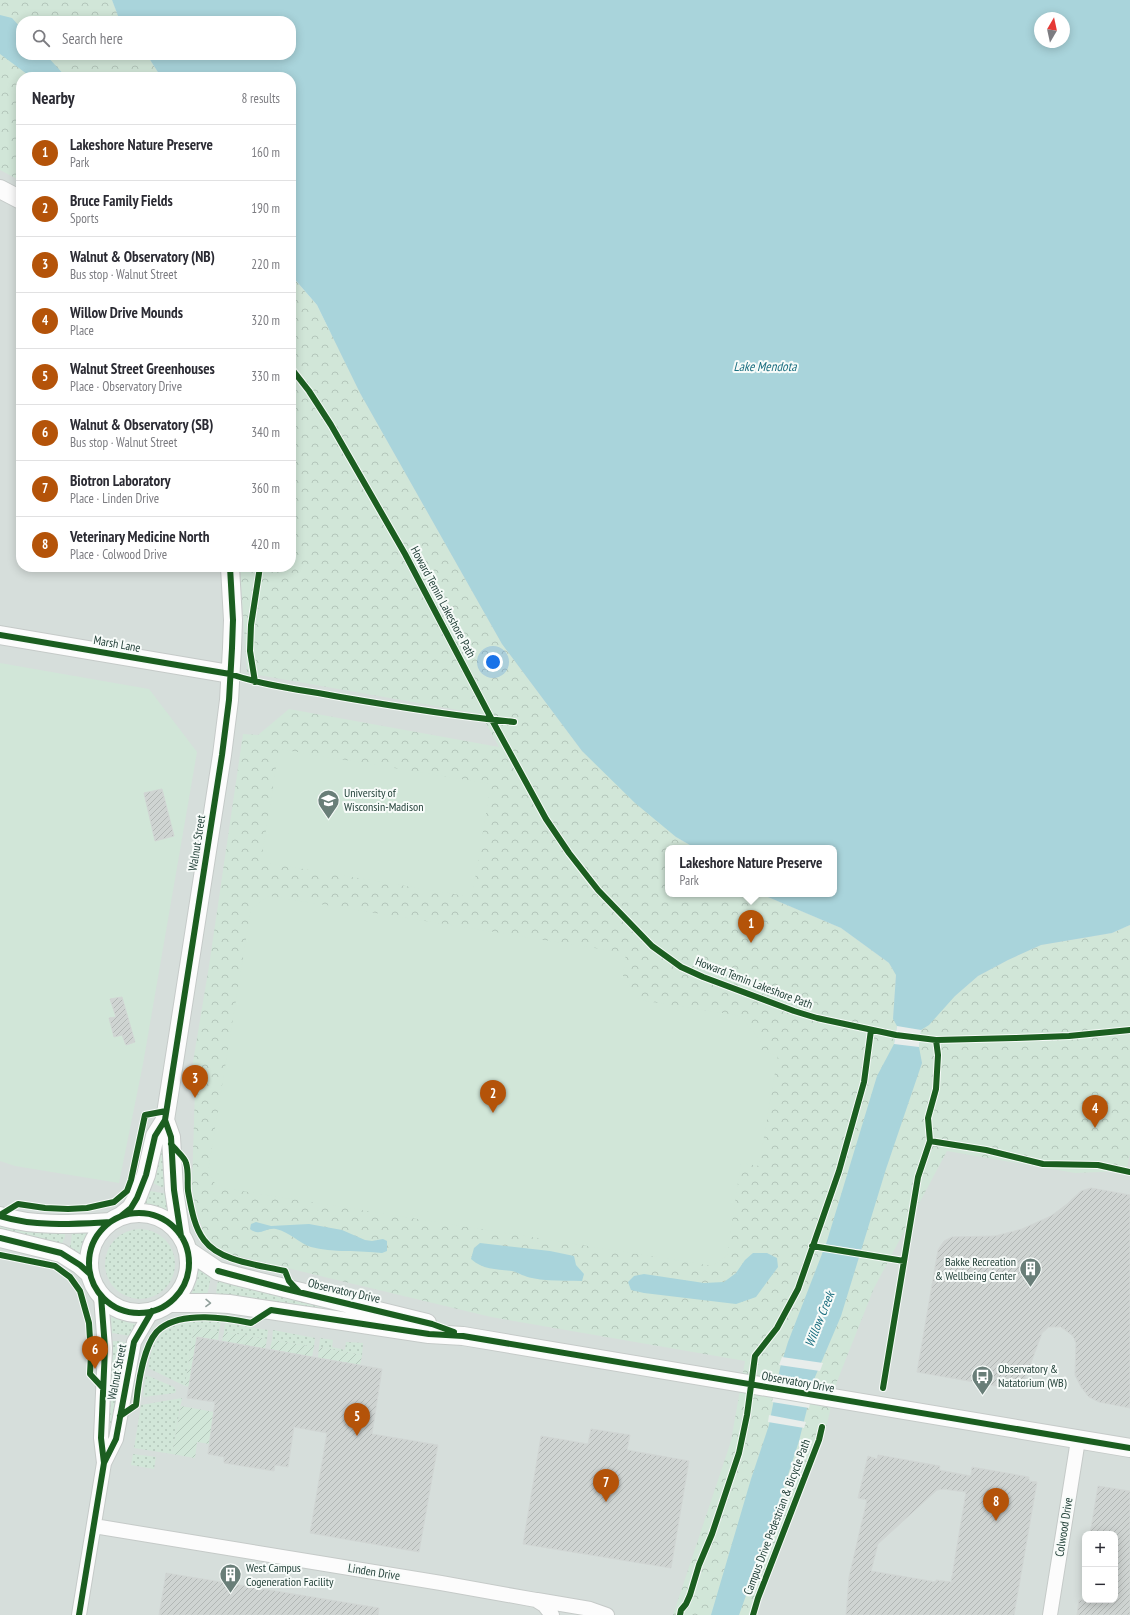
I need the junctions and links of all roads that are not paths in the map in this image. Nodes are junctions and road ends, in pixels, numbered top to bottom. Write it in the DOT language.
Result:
graph roads {
  1 [pos="0,189"];
  2 [pos="16,197"];
  3 [pos="230,572"];
  4 [pos="0,635"];
  5 [pos="230,674"];
  6 [pos="165,1120"];
  7 [pos="0,1216"];
  8 [pos="115,1219"];
  9 [pos="0,1238"];
  10 [pos="184,1243"];
  11 [pos="90,1274"];
  12 [pos="101,1296"];
  13 [pos="168,1303"];
  14 [pos="152,1311"];
  15 [pos="463,1336"];
  16 [pos="1078,1440"];
  17 [pos="1130,1448"];
  18 [pos="104,1463"];
  19 [pos="94,1526"];
  20 [pos="544,1607"];
  21 [pos="79,1615"];
  22 [pos="607,1615"];
  23 [pos="1050,1615"];
  1 -- 2 [label="street"];
  3 -- 5 [label="street, Walnut Street"];
  4 -- 5 [label="street, Marsh Lane"];
  5 -- 6 [label="street, Walnut Street"];
  6 -- 8 [label="street, Walnut Street"];
  6 -- 10 [label="street, Walnut Street"];
  7 -- 8 [label="street"];
  8 -- 10 [label="street"];
  8 -- 11 [label="street"];
  9 -- 11 [label="street"];
  10 -- 13 [label="street"];
  10 -- 15 [label="street, Observatory Drive"];
  11 -- 12 [label="street"];
  12 -- 14 [label="street"];
  12 -- 18 [label="street, Walnut Street"];
  13 -- 14 [label="street"];
  13 -- 15 [label="street, Observatory Drive, one-way"];
  14 -- 18 [label="street, Walnut Street"];
  15 -- 16 [label="street, Observatory Drive"];
  16 -- 17 [label="street, Observatory Drive"];
  16 -- 23 [label="street, Colwood Drive"];
  18 -- 19 [label="street, Walnut Street"];
  19 -- 20 [label="street, Linden Drive"];
  19 -- 21 [label="street, Walnut Street"];
  20 -- 22 [label="street, Linden Drive"];
}
